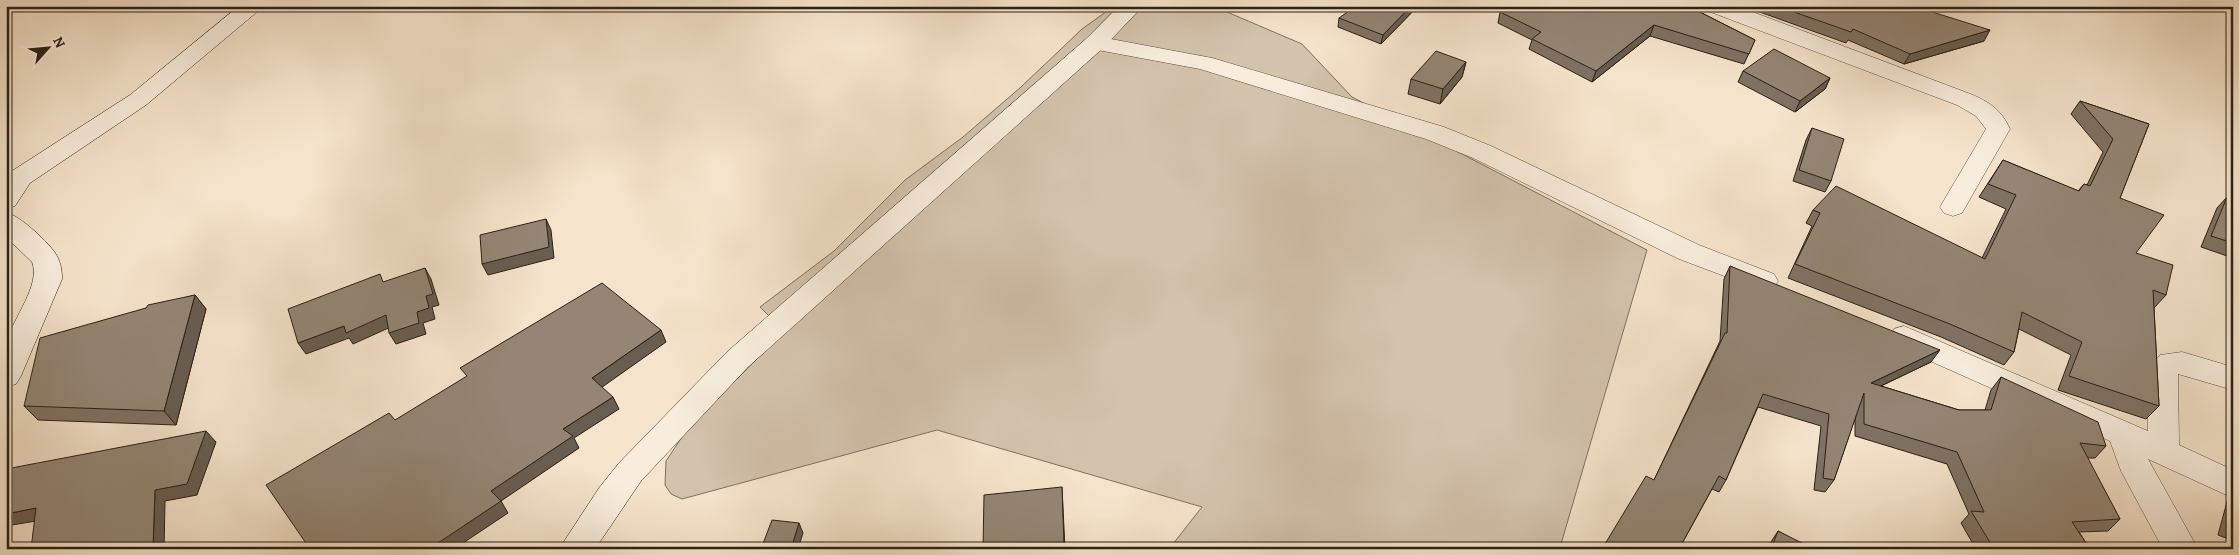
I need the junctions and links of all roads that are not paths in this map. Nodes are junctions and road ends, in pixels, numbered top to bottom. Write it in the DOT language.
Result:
graph roads {
  1 [pos="253,6"];
  2 [pos="1132,6"];
  3 [pos="1716,6"];
  4 [pos="1095,43"];
  5 [pos="8,192"];
  6 [pos="1953,207"];
  7 [pos="6,221"];
  8 [pos="1782,288"];
  9 [pos="1884,329"];
  10 [pos="6,376"];
  11 [pos="2233,379"];
  12 [pos="2122,433"];
  13 [pos="2163,452"];
  14 [pos="2233,485"];
  15 [pos="576,549"];
  16 [pos="2181,549"];
  1 -- 5 [label="street"];
  2 -- 4 [label="street"];
  3 -- 6 [label="street"];
  4 -- 8 [label="street"];
  4 -- 15 [label="street"];
  7 -- 10 [label="street"];
  9 -- 12 [label="street"];
  11 -- 13 [label="street"];
  12 -- 13 [label="street"];
  12 -- 16 [label="street"];
  13 -- 14 [label="street"];
}
